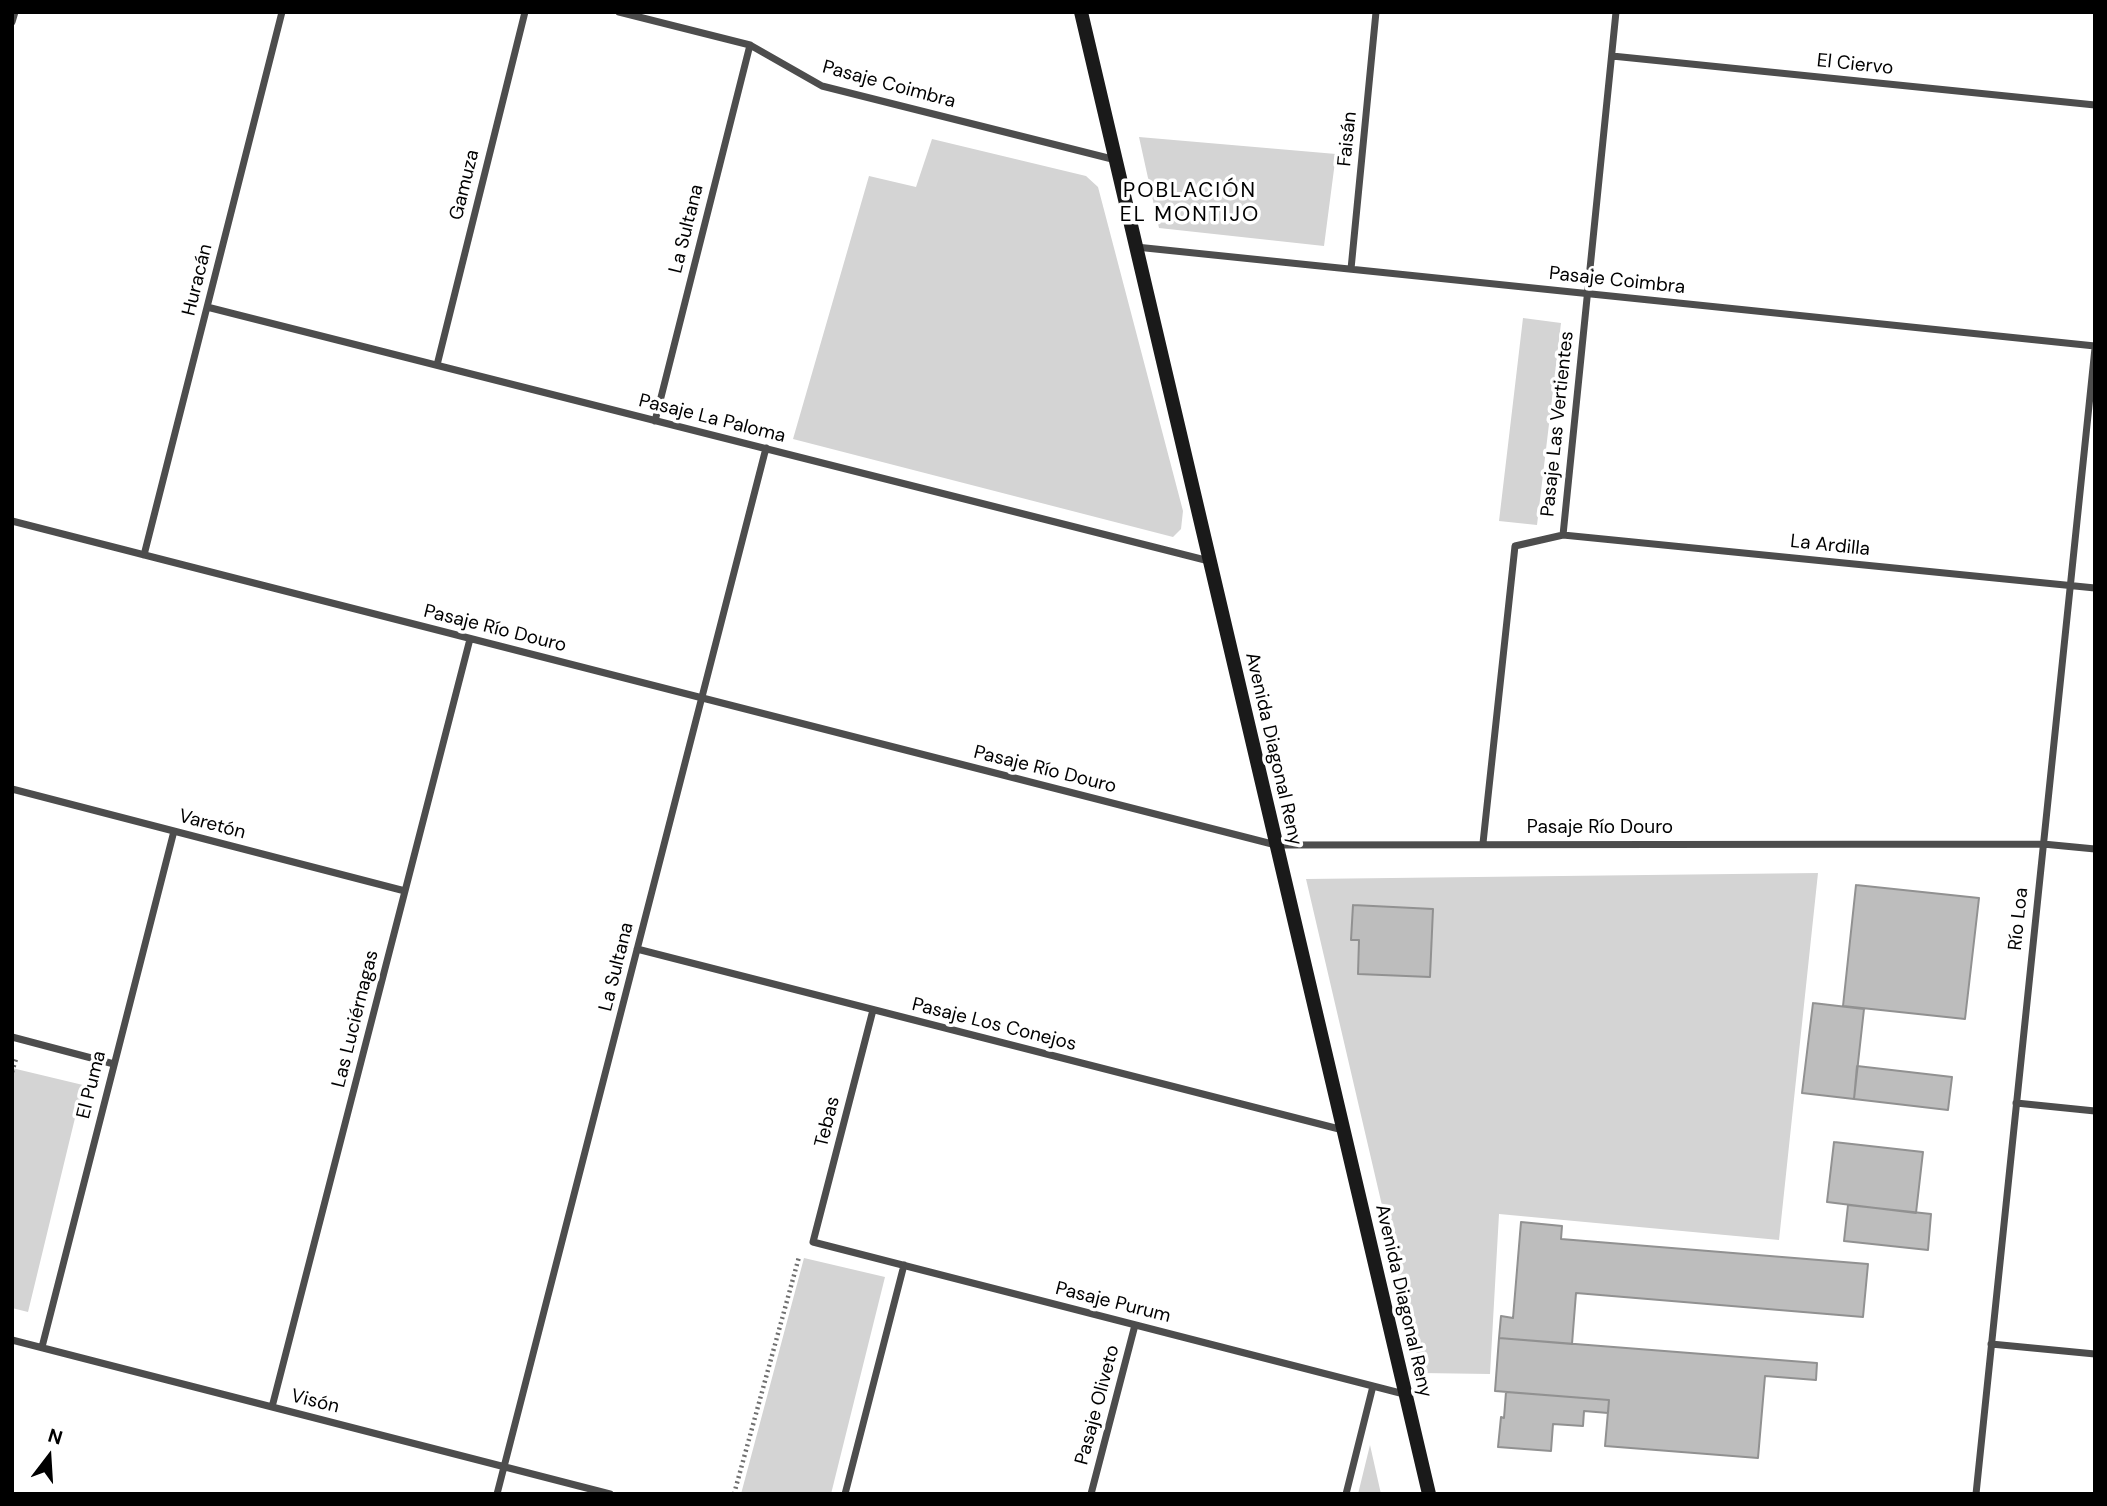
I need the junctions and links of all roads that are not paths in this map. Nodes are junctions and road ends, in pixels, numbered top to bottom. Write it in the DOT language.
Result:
graph roads {
  1 [pos="15,12"];
  2 [pos="282,12"];
  3 [pos="525,12"];
  4 [pos="620,12"];
  5 [pos="1082,12"];
  6 [pos="1376,12"];
  7 [pos="1616,12"];
  8 [pos="12,22"];
  9 [pos="750,45"];
  10 [pos="1612,56"];
  11 [pos="2095,105"];
  12 [pos="1116,160"];
  13 [pos="1136,247"];
  14 [pos="1351,269"];
  15 [pos="1587,294"];
  16 [pos="207,307"];
  17 [pos="2095,347"];
  18 [pos="437,365"];
  19 [pos="655,421"];
  20 [pos="766,448"];
  21 [pos="12,521"];
  22 [pos="1563,534"];
  23 [pos="144,555"];
  24 [pos="1209,561"];
  25 [pos="2070,585"];
  26 [pos="2095,588"];
  27 [pos="470,639"];
  28 [pos="702,698"];
  29 [pos="12,789"];
  30 [pos="174,831"];
  31 [pos="1483,844"];
  32 [pos="2043,844"];
  33 [pos="1276,845"];
  34 [pos="2095,849"];
  35 [pos="405,891"];
  36 [pos="637,949"];
  37 [pos="873,1010"];
  38 [pos="12,1037"];
  39 [pos="114,1064"];
  40 [pos="2016,1103"];
  41 [pos="2095,1111"];
  42 [pos="1343,1130"];
  43 [pos="813,1242"];
  44 [pos="904,1265"];
  45 [pos="1135,1325"];
  46 [pos="12,1340"];
  47 [pos="1991,1344"];
  48 [pos="42,1347"];
  49 [pos="2095,1354"];
  50 [pos="1373,1386"];
  51 [pos="1405,1395"];
  52 [pos="272,1407"];
  53 [pos="504,1466"];
  54 [pos="497,1494"];
  55 [pos="610,1494"];
  56 [pos="845,1494"];
  57 [pos="1091,1494"];
  58 [pos="1346,1494"];
  59 [pos="1429,1494"];
  60 [pos="1976,1494"];
  1 -- 8 [label="street"];
  2 -- 16 [label="street, Huracán"];
  3 -- 18 [label="street, Gamuza"];
  4 -- 9 [label="street, Pasaje Coimbra"];
  5 -- 12 [label="street, Avenida Diagonal Reny"];
  6 -- 14 [label="street, Faisán"];
  7 -- 10 [label="street, Pasaje Las Vertientes"];
  9 -- 12 [label="street, Pasaje Coimbra"];
  9 -- 19 [label="street, La Sultana"];
  10 -- 11 [label="street, El Ciervo"];
  10 -- 15 [label="street, Pasaje Las Vertientes"];
  12 -- 13 [label="street, Avenida Diagonal Reny"];
  13 -- 14 [label="street, Pasaje Coimbra"];
  13 -- 24 [label="street, Avenida Diagonal Reny"];
  14 -- 15 [label="street, Pasaje Coimbra"];
  15 -- 17 [label="street, Pasaje Coimbra"];
  15 -- 22 [label="street, Pasaje Las Vertientes"];
  16 -- 18 [label="street, Pasaje La Paloma"];
  16 -- 23 [label="street, Huracán"];
  17 -- 25 [label="street, Río Loa"];
  18 -- 19 [label="street, Pasaje La Paloma"];
  19 -- 20 [label="street, Pasaje La Paloma"];
  20 -- 24 [label="street, Pasaje La Paloma"];
  20 -- 28 [label="street, La Sultana"];
  21 -- 23 [label="street, Pasaje Río Douro"];
  22 -- 25 [label="street, La Ardilla"];
  22 -- 31 [label="street, Pasaje Las Vertientes"];
  23 -- 27 [label="street, Pasaje Río Douro"];
  24 -- 33 [label="street, Avenida Diagonal Reny"];
  25 -- 26 [label="street, La Ardilla"];
  25 -- 32 [label="street, Río Loa"];
  27 -- 28 [label="street, Pasaje Río Douro"];
  27 -- 35 [label="street, Las Luciérnagas"];
  28 -- 33 [label="street, Pasaje Río Douro"];
  28 -- 36 [label="street, La Sultana"];
  29 -- 30 [label="street, Varetón"];
  30 -- 35 [label="street, Varetón"];
  30 -- 39 [label="street, El Puma"];
  31 -- 32 [label="street, Pasaje Río Douro"];
  31 -- 33 [label="street, Pasaje Río Douro"];
  32 -- 34 [label="street, Pasaje Río Douro"];
  32 -- 40 [label="street, Río Loa"];
  33 -- 42 [label="street, Avenida Diagonal Reny"];
  35 -- 52 [label="street, Las Luciérnagas"];
  36 -- 37 [label="street, Pasaje Los Conejos"];
  36 -- 53 [label="street, La Sultana"];
  37 -- 42 [label="street, Pasaje Los Conejos"];
  37 -- 43 [label="street, Tebas"];
  38 -- 39 [label="street"];
  39 -- 48 [label="street, El Puma"];
  40 -- 41 [label="street"];
  40 -- 47 [label="street, Río Loa"];
  42 -- 51 [label="street, Avenida Diagonal Reny"];
  43 -- 44 [label="street, Pasaje Purum"];
  44 -- 45 [label="street, Pasaje Purum"];
  44 -- 56 [label="street"];
  45 -- 50 [label="street, Pasaje Purum"];
  45 -- 57 [label="street, Pasaje Oliveto"];
  46 -- 48 [label="street, Visón"];
  47 -- 49 [label="street"];
  47 -- 60 [label="street, Río Loa"];
  48 -- 52 [label="street, Visón"];
  50 -- 51 [label="street, Pasaje Purum"];
  50 -- 58 [label="street"];
  51 -- 59 [label="street, Avenida Diagonal Reny"];
  52 -- 53 [label="street, Visón"];
  53 -- 54 [label="street, La Sultana"];
  53 -- 55 [label="street, Visón"];
}
